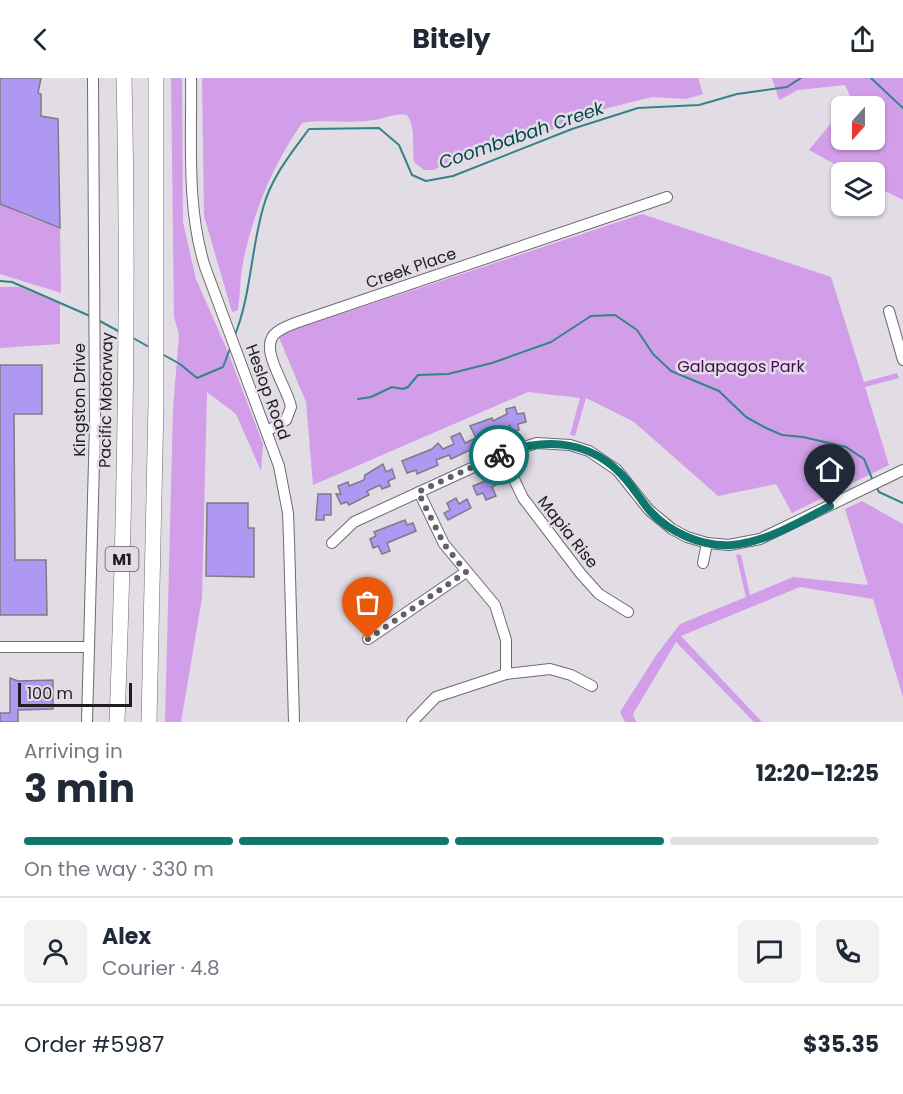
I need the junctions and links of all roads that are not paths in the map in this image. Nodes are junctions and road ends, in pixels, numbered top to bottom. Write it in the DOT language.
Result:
graph roads {
  1 [pos="93,78"];
  2 [pos="124,78"];
  3 [pos="156,78"];
  4 [pos="190,78"];
  5 [pos="667,197"];
  6 [pos="889,311"];
  7 [pos="903,360"];
  8 [pos="267,431"];
  9 [pos="502,454"];
  10 [pos="903,470"];
  11 [pos="418,492"];
  12 [pos="332,543"];
  13 [pos="707,543"];
  14 [pos="703,563"];
  15 [pos="466,572"];
  16 [pos="628,612"];
  17 [pos="368,639"];
  18 [pos="0,647"];
  19 [pos="89,647"];
  20 [pos="506,674"];
  21 [pos="592,686"];
  22 [pos="87,722"];
  23 [pos="117,722"];
  24 [pos="149,722"];
  25 [pos="294,722"];
  26 [pos="412,722"];
  1 -- 19 [label="street, Kingston Drive"];
  2 -- 23 [label="highway, Pacific Motorway / M1"];
  3 -- 24 [label="highway, M1"];
  4 -- 8 [label="street, Heslop Road"];
  5 -- 8 [label="street, Creek Place"];
  6 -- 7 [label="street"];
  8 -- 25 [label="street, Heslop Road"];
  9 -- 11 [label="street"];
  9 -- 13 [label="street"];
  9 -- 16 [label="street, Mapia Rise"];
  10 -- 13 [label="street"];
  11 -- 12 [label="street"];
  11 -- 15 [label="street"];
  13 -- 14 [label="street"];
  15 -- 17 [label="street"];
  15 -- 20 [label="street"];
  18 -- 19 [label="street"];
  19 -- 22 [label="street, Kingston Drive"];
  20 -- 21 [label="street"];
  20 -- 26 [label="street"];
}
